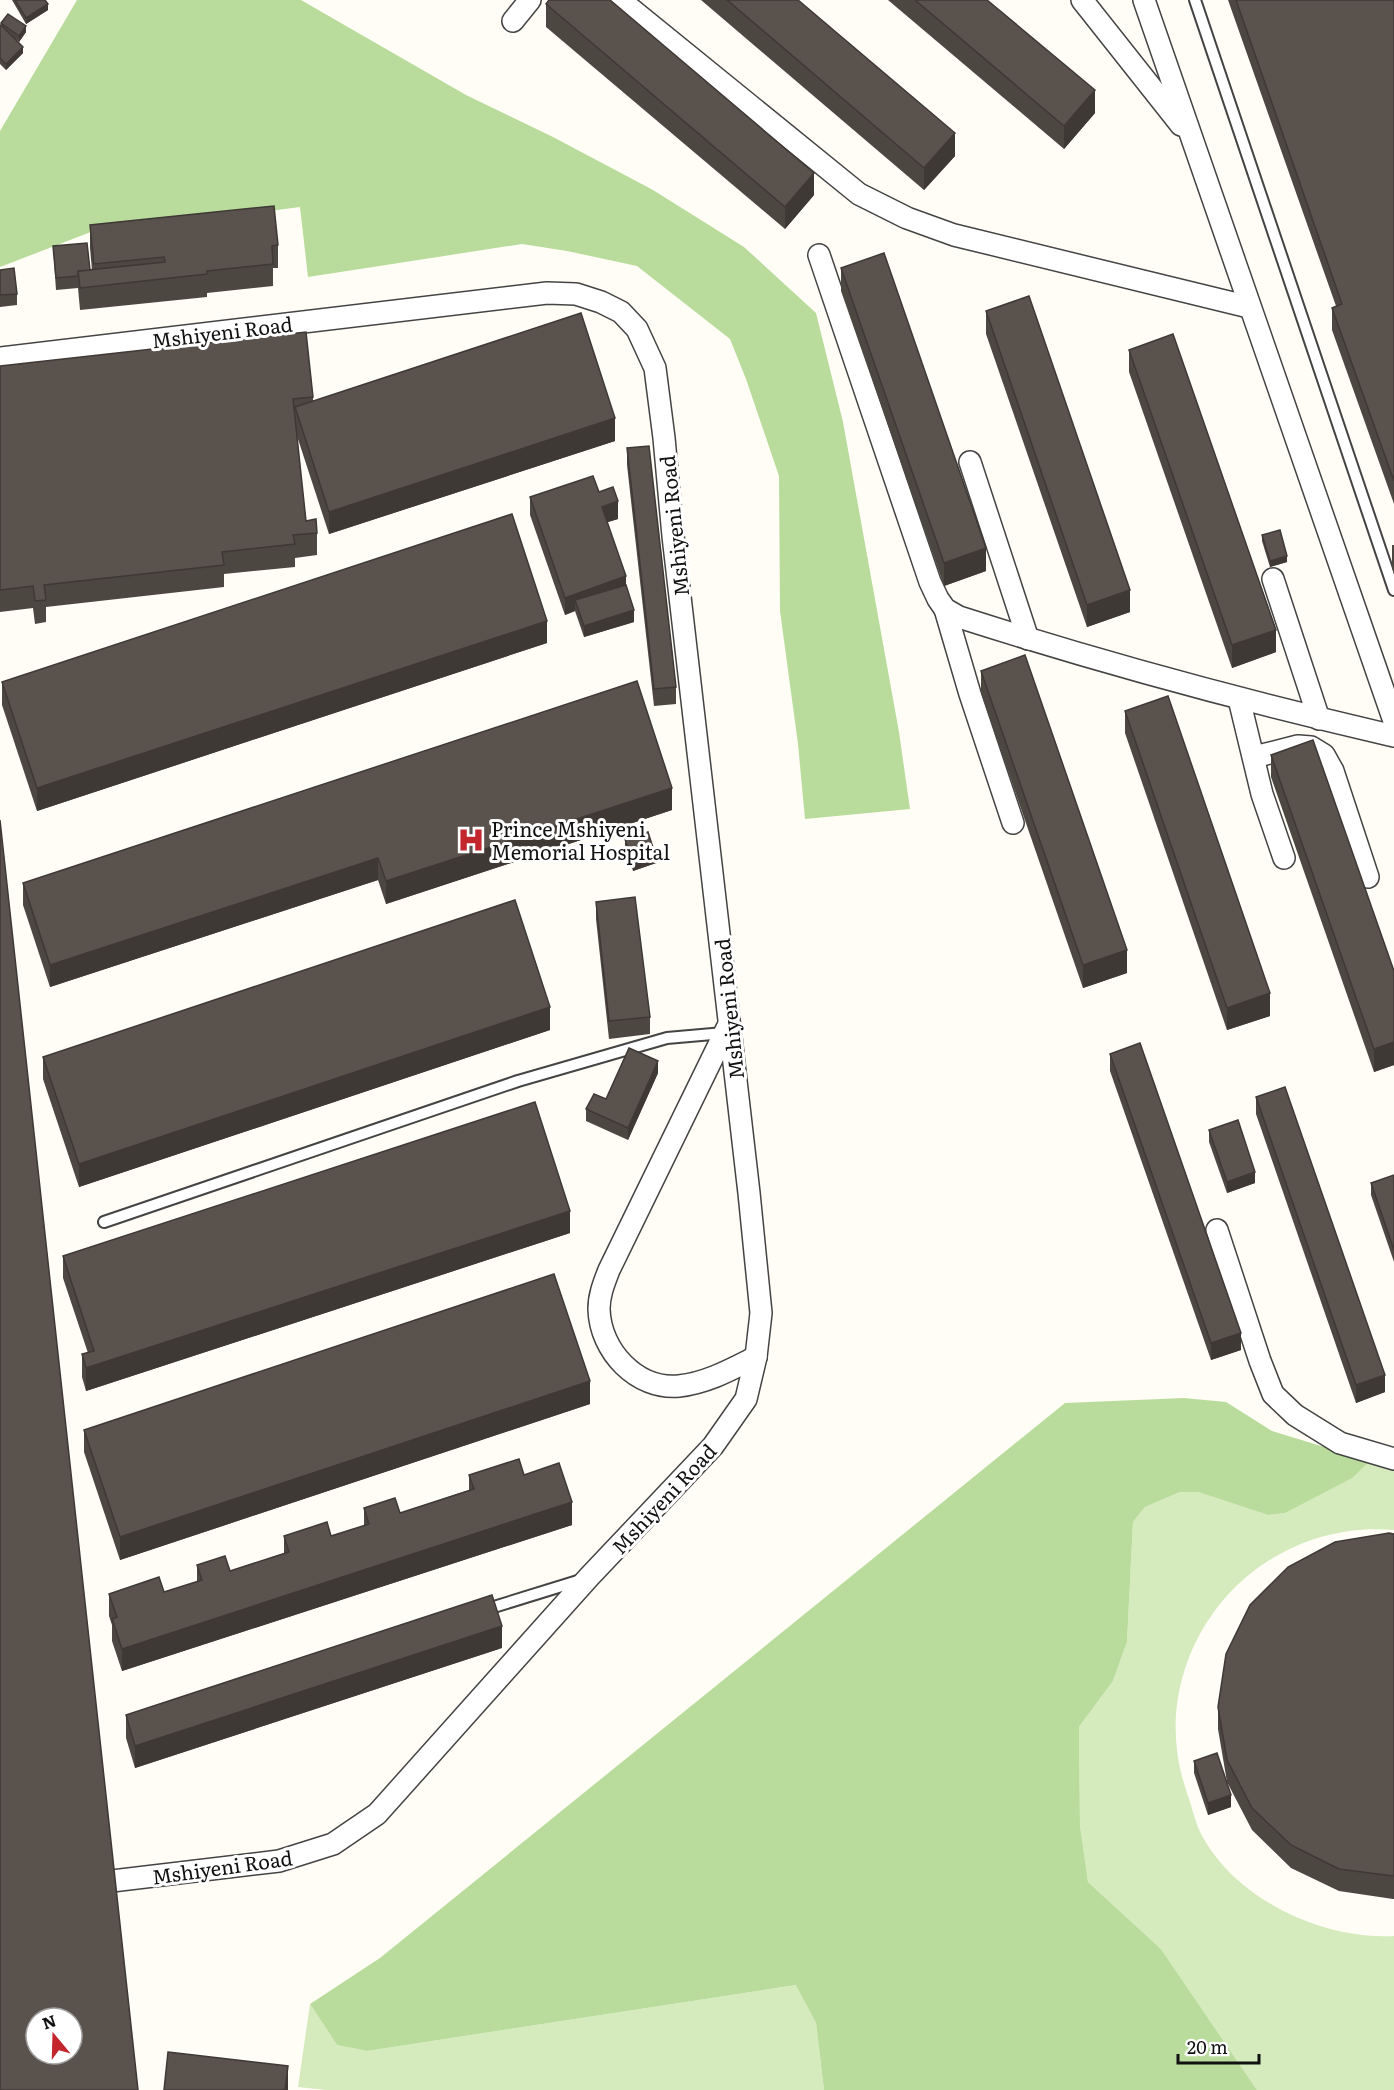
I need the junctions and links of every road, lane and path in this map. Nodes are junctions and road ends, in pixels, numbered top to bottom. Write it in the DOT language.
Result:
graph roads {
  1 [pos="530,0"];
  2 [pos="620,0"];
  3 [pos="1082,0"];
  4 [pos="1144,0"];
  5 [pos="1195,0"];
  6 [pos="513,21"];
  7 [pos="1191,137"];
  8 [pos="819,255"];
  9 [pos="1250,307"];
  10 [pos="0,358"];
  11 [pos="970,462"];
  12 [pos="1273,579"];
  13 [pos="1394,590"];
  14 [pos="945,609"];
  15 [pos="1028,639"];
  16 [pos="1239,699"];
  17 [pos="1320,719"];
  18 [pos="1394,721"];
  19 [pos="1394,736"];
  20 [pos="1254,757"];
  21 [pos="1013,823"];
  22 [pos="1284,858"];
  23 [pos="1368,877"];
  24 [pos="727,1028"];
  25 [pos="104,1222"];
  26 [pos="1217,1230"];
  27 [pos="756,1357"];
  28 [pos="1394,1459"];
  29 [pos="589,1577"];
  30 [pos="476,1613"];
  31 [pos="68,1887"];
  1 -- 6 [label="street"];
  2 -- 9 [label="street"];
  3 -- 7 [label="street"];
  4 -- 7 [label="street"];
  5 -- 13 [label="lane"];
  7 -- 9 [label="street"];
  8 -- 14 [label="street"];
  9 -- 18 [label="street"];
  10 -- 24 [label="street, Mshiyeni Road"];
  11 -- 15 [label="street"];
  12 -- 17 [label="street"];
  14 -- 15 [label="street"];
  14 -- 21 [label="street"];
  15 -- 16 [label="street"];
  16 -- 17 [label="street"];
  16 -- 20 [label="street"];
  17 -- 19 [label="street"];
  20 -- 22 [label="street"];
  20 -- 23 [label="street"];
  24 -- 25 [label="lane"];
  24 -- 27 [label="street, Mshiyeni Road"];
  24 -- 27 [label="street"];
  26 -- 28 [label="street"];
  27 -- 29 [label="street, Mshiyeni Road"];
  29 -- 30 [label="lane"];
  29 -- 31 [label="street, Mshiyeni Road"];
}
